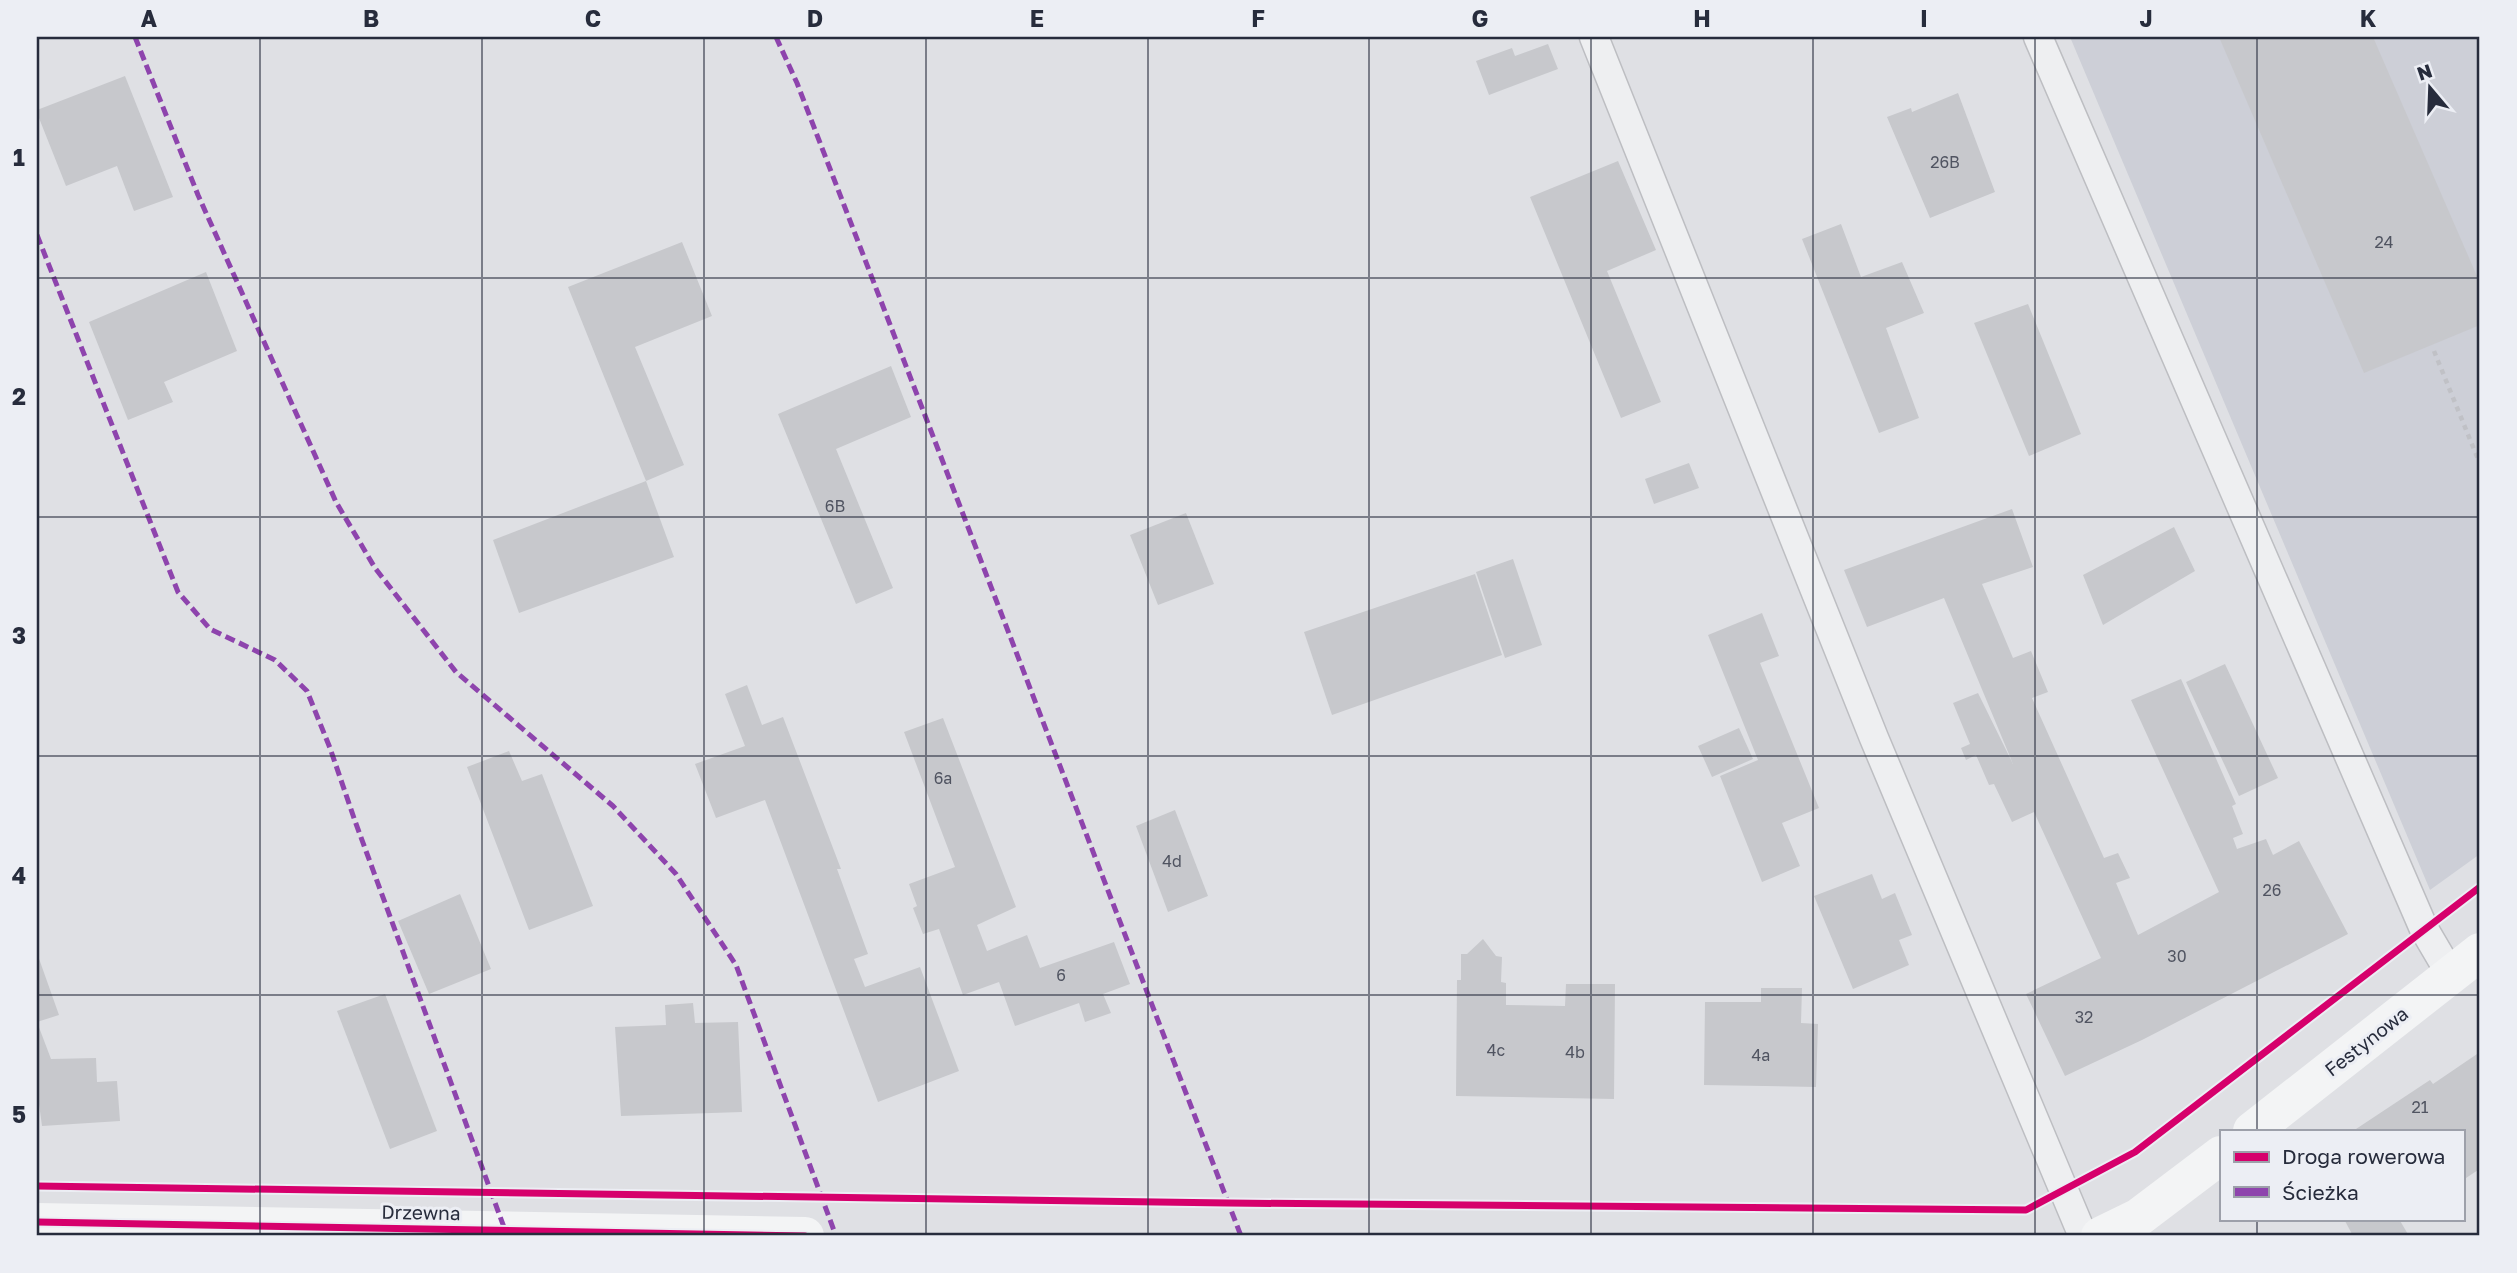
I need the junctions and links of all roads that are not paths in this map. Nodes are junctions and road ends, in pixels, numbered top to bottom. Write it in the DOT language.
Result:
graph roads {
  1 [pos="1594,37"];
  2 [pos="2038,37"];
  3 [pos="2465,963"];
  4 [pos="2253,1130"];
  5 [pos="2220,1156"];
  6 [pos="37,1222"];
  7 [pos="804,1236"];
  8 [pos="2083,1236"];
  9 [pos="2100,1236"];
  1 -- 8 [label="lane"];
  2 -- 3 [label="lane"];
  3 -- 4 [label="street, Festynowa"];
  5 -- 9 [label="street"];
  6 -- 7 [label="street, Drzewna"];
}
